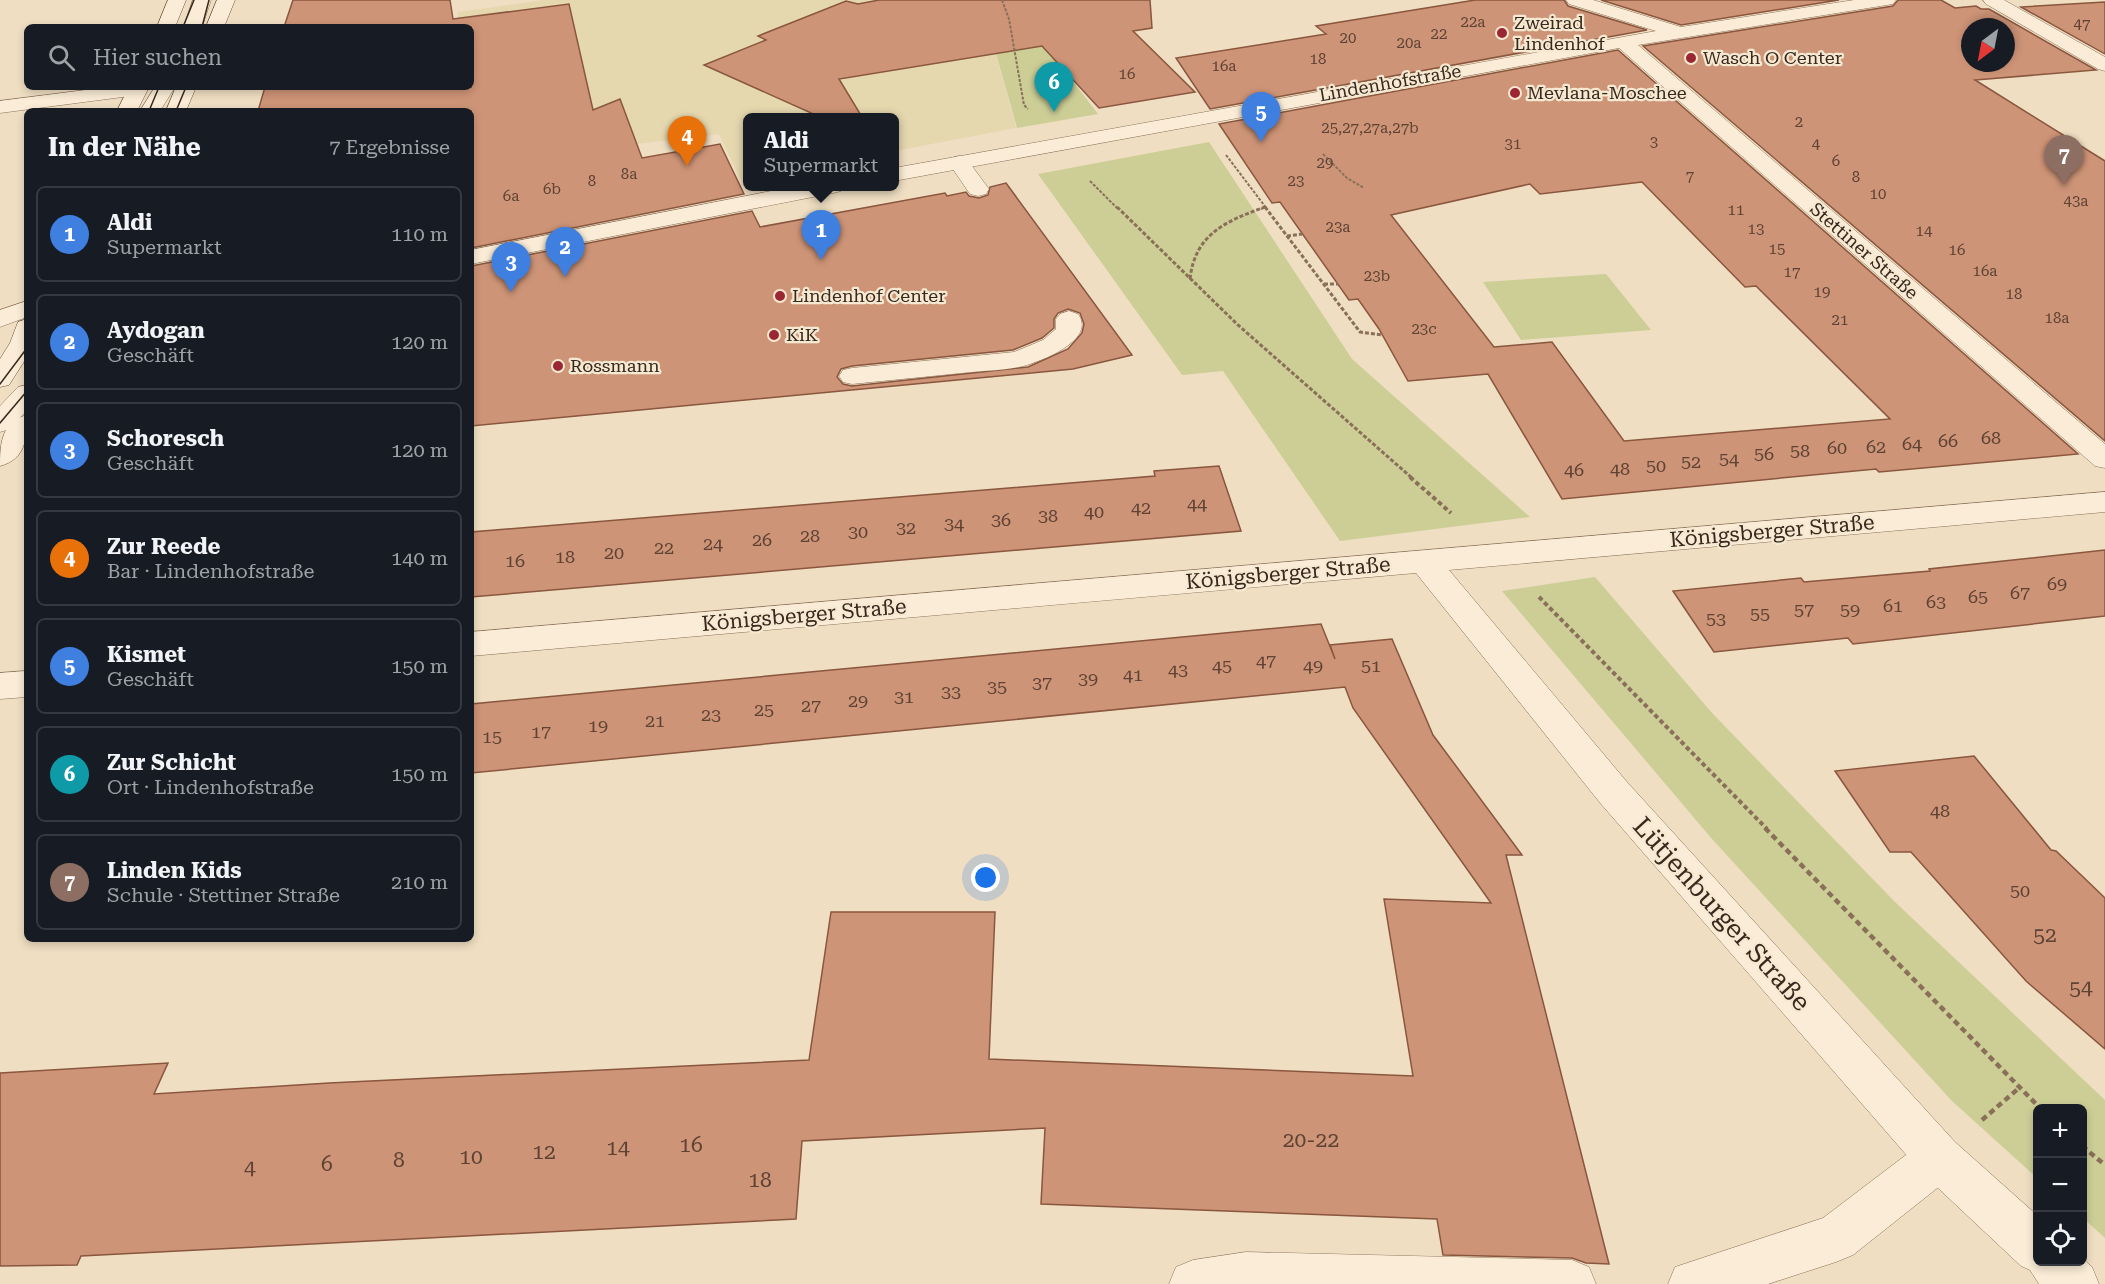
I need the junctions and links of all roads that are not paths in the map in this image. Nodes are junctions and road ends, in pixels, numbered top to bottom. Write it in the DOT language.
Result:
graph roads {
  1 [pos="177,0"];
  2 [pos="202,0"];
  3 [pos="226,0"];
  4 [pos="1575,0"];
  5 [pos="1887,0"];
  6 [pos="1992,0"];
  7 [pos="167,24"];
  8 [pos="194,24"];
  9 [pos="216,24"];
  10 [pos="1678,32"];
  11 [pos="1623,42"];
  12 [pos="2105,65"];
  13 [pos="124,90"];
  14 [pos="138,90"];
  15 [pos="163,90"];
  16 [pos="185,90"];
  17 [pos="0,106"];
  18 [pos="129,108"];
  19 [pos="152,108"];
  20 [pos="177,108"];
  21 [pos="959,162"];
  22 [pos="899,174"];
  23 [pos="978,189"];
  24 [pos="808,191"];
  25 [pos="474,256"];
  26 [pos="24,309"];
  27 [pos="0,319"];
  28 [pos="1069,319"];
  29 [pos="24,340"];
  30 [pos="852,376"];
  31 [pos="0,379"];
  32 [pos="24,396"];
  33 [pos="0,423"];
  34 [pos="24,428"];
  35 [pos="0,457"];
  36 [pos="2105,459"];
  37 [pos="2105,502"];
  38 [pos="1425,562"];
  39 [pos="474,644"];
  40 [pos="24,684"];
  41 [pos="0,686"];
  42 [pos="1939,1158"];
  43 [pos="2033,1245"];
  44 [pos="2055,1266"];
  45 [pos="1193,1284"];
  46 [pos="1572,1284"];
  47 [pos="1692,1284"];
  48 [pos="2075,1284"];
  1 -- 7 [label="street"];
  2 -- 8 [label="street"];
  3 -- 9 [label="street"];
  4 -- 10 [label="street"];
  5 -- 10 [label="street, Lindenhofstraße"];
  6 -- 12 [label="street"];
  10 -- 11 [label="street, Lindenhofstraße"];
  11 -- 21 [label="street, Lindenhofstraße"];
  11 -- 36 [label="street, Stettiner Straße"];
  13 -- 17 [label="street"];
  14 -- 18 [label="street"];
  15 -- 19 [label="street"];
  16 -- 20 [label="street"];
  21 -- 22 [label="street, Lindenhofstraße"];
  21 -- 23 [label="street"];
  24 -- 25 [label="street"];
  26 -- 27 [label="street"];
  28 -- 30 [label="street"];
  29 -- 31 [label="street"];
  32 -- 33 [label="street"];
  34 -- 35 [label="street"];
  37 -- 38 [label="street, Königsberger Straße"];
  38 -- 39 [label="street, Königsberger Straße"];
  38 -- 42 [label="street, Lütjenburger Straße"];
  40 -- 41 [label="street"];
  42 -- 43 [label="street, Lütjenburger Straße"];
  42 -- 47 [label="street"];
  44 -- 48 [label="street"];
  45 -- 46 [label="street"];
}
